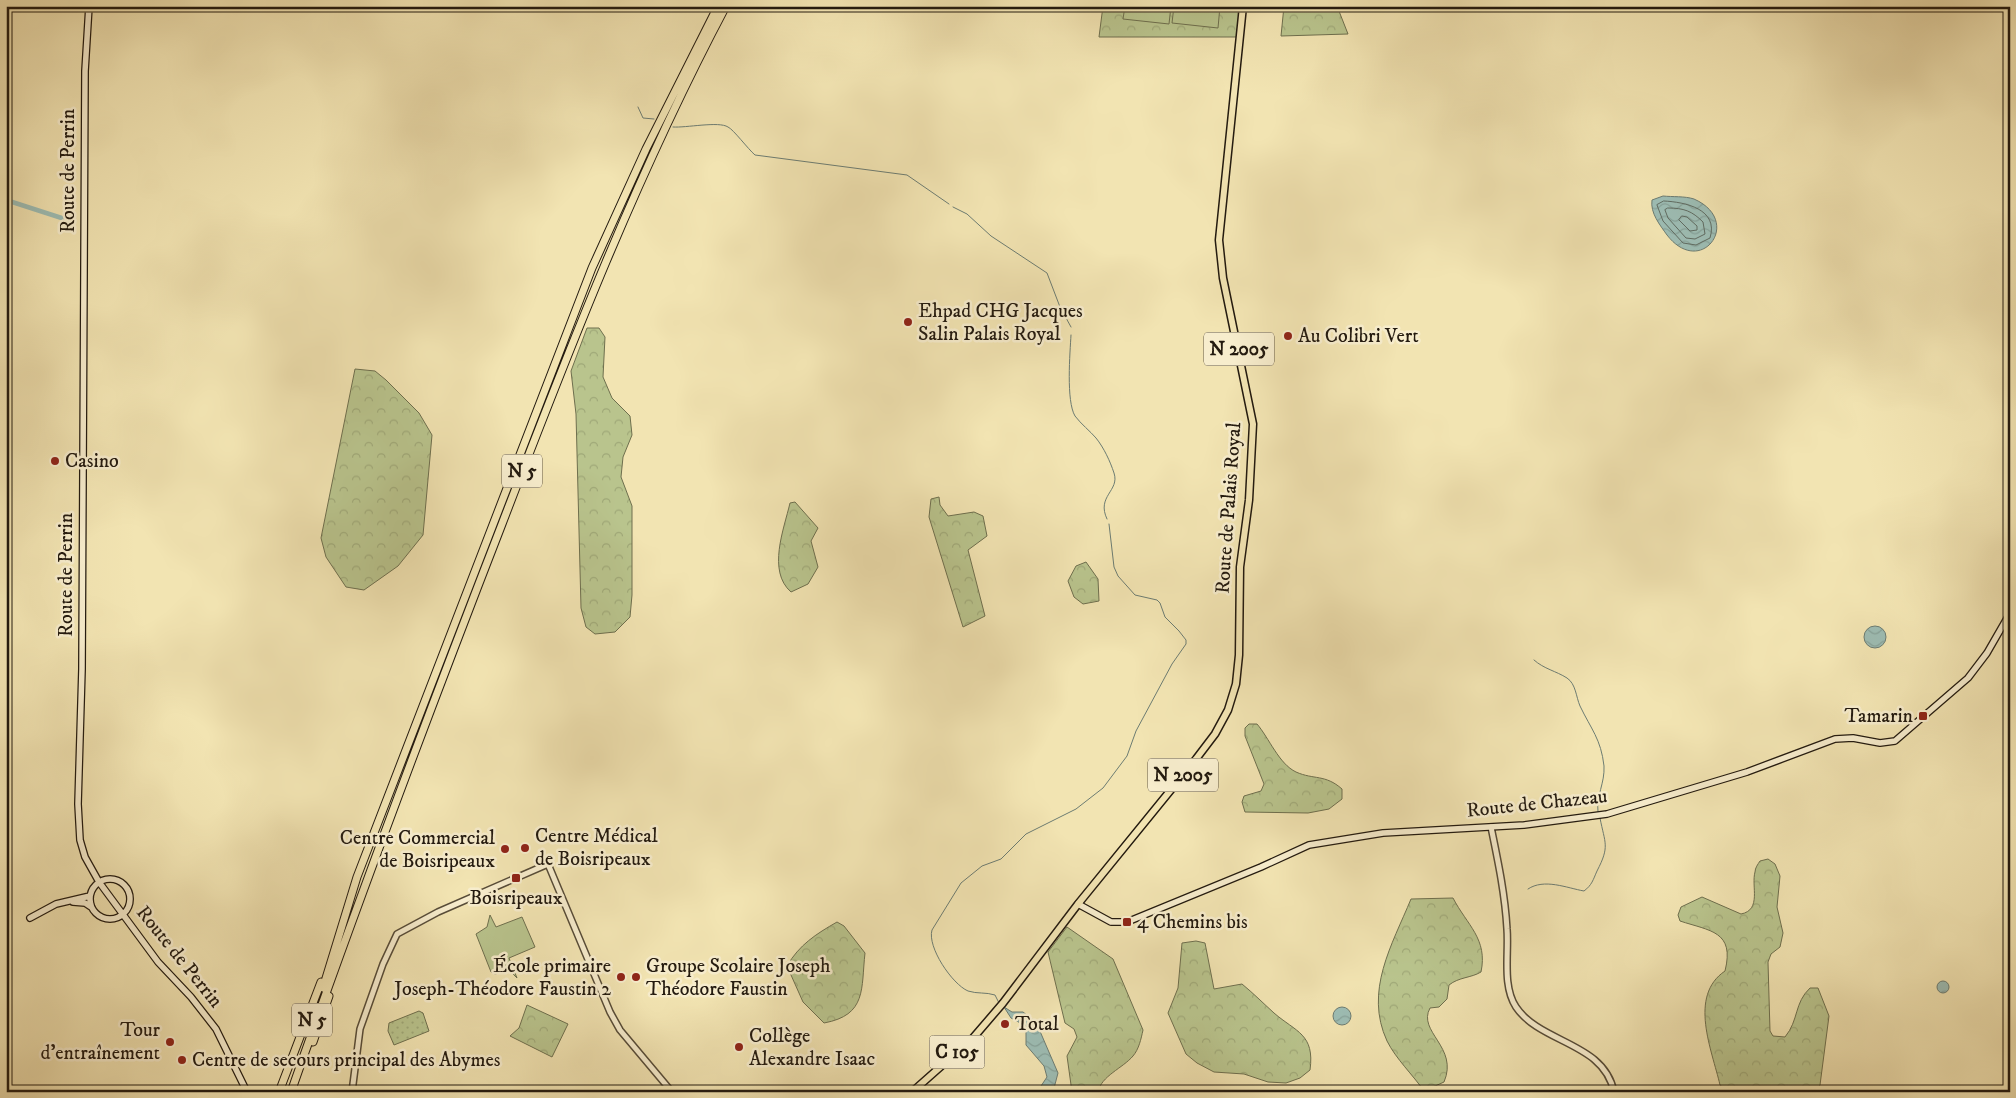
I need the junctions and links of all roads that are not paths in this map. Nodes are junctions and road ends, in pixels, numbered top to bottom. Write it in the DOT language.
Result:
graph roads {
  1 [pos="89,6"];
  2 [pos="718,6"];
  3 [pos="726,6"];
  4 [pos="1243,6"];
  5 [pos="2010,517"];
  6 [pos="2010,526"];
  7 [pos="2010,613"];
  8 [pos="1491,827"];
  9 [pos="99,882"];
  10 [pos="90,896"];
  11 [pos="66,902"];
  12 [pos="1078,904"];
  13 [pos="91,907"];
  14 [pos="123,915"];
  15 [pos="30,918"];
  16 [pos="338,947"];
  17 [pos="1003,1003"];
  18 [pos="247,1092"];
  19 [pos="279,1092"];
  20 [pos="286,1092"];
  21 [pos="291,1092"];
  22 [pos="296,1092"];
  23 [pos="352,1092"];
  24 [pos="672,1092"];
  25 [pos="912,1092"];
  26 [pos="1614,1092"];
  1 -- 9 [label="main road, Route de Perrin"];
  2 -- 16 [label="highway, N 5"];
  3 -- 16 [label="highway, N 5"];
  4 -- 12 [label="main road, Route de Palais Royal / N 2005"];
  5 -- 6 [label="main road"];
  7 -- 8 [label="main road, Route de Chazeau"];
  8 -- 12 [label="main road, Route de Chazeau"];
  8 -- 26 [label="street"];
  9 -- 10 [label="main road"];
  9 -- 14 [label="main road, Route de Perrin"];
  9 -- 14 [label="main road"];
  10 -- 11 [label="main road"];
  10 -- 13 [label="main road"];
  11 -- 13 [label="main road"];
  11 -- 15 [label="main road"];
  12 -- 17 [label="main road, N 2005"];
  13 -- 14 [label="main road"];
  14 -- 18 [label="main road, Route de Perrin"];
  16 -- 19 [label="highway"];
  16 -- 20 [label="highway, N 5"];
  16 -- 21 [label="highway, N 5"];
  16 -- 22 [label="highway"];
  17 -- 25 [label="main road, C 105"];
  23 -- 24 [label="street"];
}
